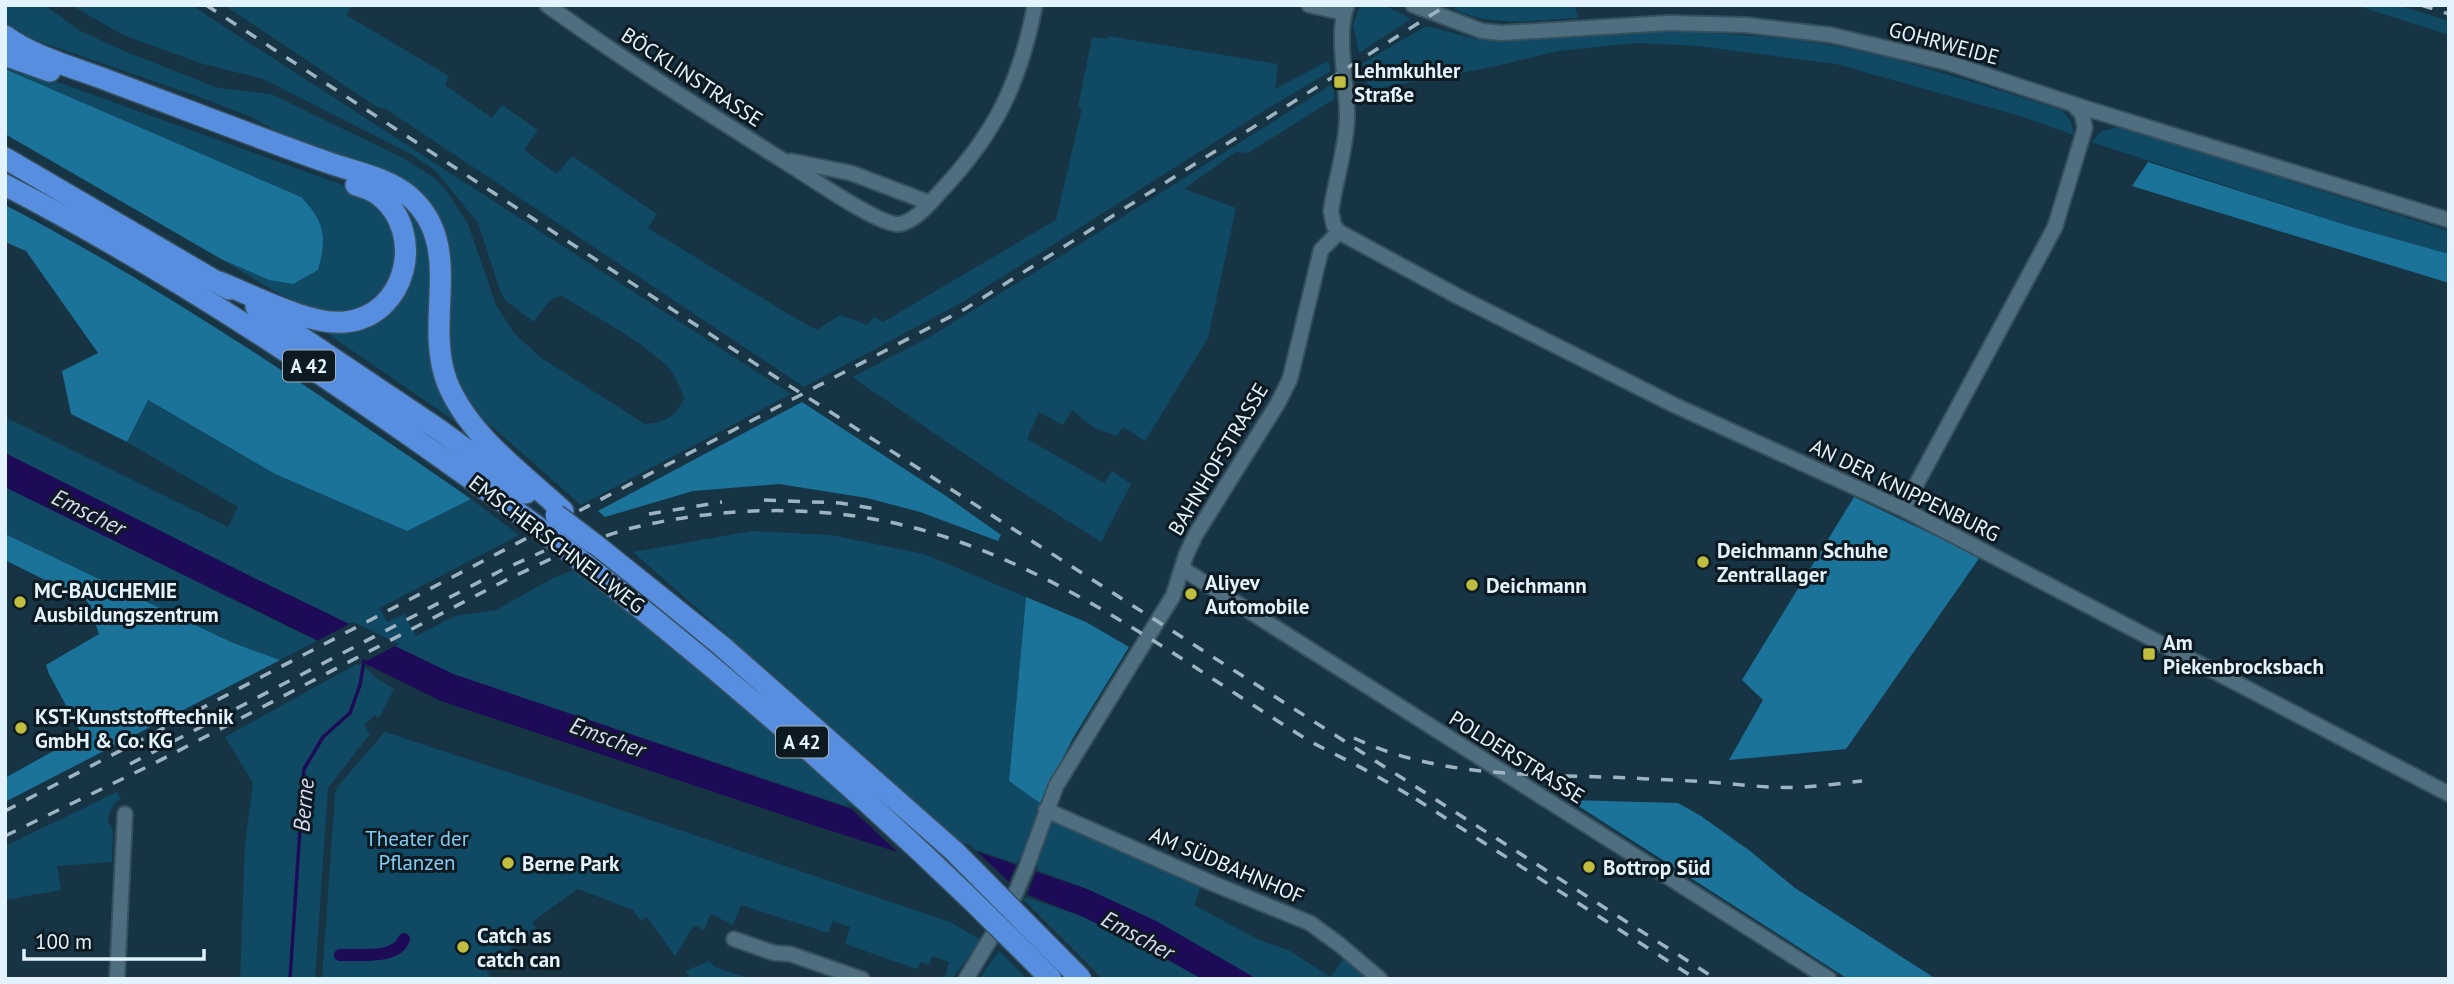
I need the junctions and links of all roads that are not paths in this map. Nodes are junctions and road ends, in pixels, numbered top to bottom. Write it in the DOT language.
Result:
graph roads {
  1 [pos="547,5"];
  2 [pos="1035,5"];
  3 [pos="1309,5"];
  4 [pos="1413,5"];
  5 [pos="1345,9"];
  6 [pos="5,36"];
  7 [pos="5,44"];
  8 [pos="5,55"];
  9 [pos="49,58"];
  10 [pos="2073,104"];
  11 [pos="5,158"];
  12 [pos="781,159"];
  13 [pos="5,184"];
  14 [pos="930,203"];
  15 [pos="2449,220"];
  16 [pos="1339,232"];
  17 [pos="219,282"];
  18 [pos="1903,509"];
  19 [pos="560,513"];
  20 [pos="1183,569"];
  21 [pos="2449,794"];
  22 [pos="1046,810"];
  23 [pos="125,814"];
  24 [pos="734,939"];
  25 [pos="117,979"];
  26 [pos="862,979"];
  27 [pos="966,979"];
  28 [pos="1051,979"];
  29 [pos="1081,979"];
  30 [pos="1380,979"];
  31 [pos="1829,979"];
  1 -- 12 [label="street, BÖCKLINSTRASSE"];
  2 -- 14 [label="street, BÖCKLINSTRASSE"];
  3 -- 5 [label="street"];
  4 -- 10 [label="street, GOHRWEIDE"];
  5 -- 16 [label="street"];
  6 -- 9 [label="highway"];
  7 -- 9 [label="highway"];
  8 -- 17 [label="highway"];
  9 -- 19 [label="highway"];
  10 -- 15 [label="street, GOHRWEIDE"];
  10 -- 18 [label="street"];
  11 -- 17 [label="highway, A 42"];
  12 -- 14 [label="street, BÖCKLINSTRASSE"];
  12 -- 14 [label="street, BÖCKLINSTRASSE"];
  13 -- 28 [label="highway, EMSCHERSCHNELLWEG / A 42, bridge"];
  16 -- 18 [label="street, AN DER KNIPPENBURG"];
  16 -- 20 [label="street, BAHNHOFSTRASSE"];
  17 -- 19 [label="highway, A 42"];
  18 -- 21 [label="street, AN DER KNIPPENBURG"];
  19 -- 29 [label="highway, A 42, bridge"];
  20 -- 22 [label="street, BAHNHOFSTRASSE"];
  20 -- 31 [label="street, POLDERSTRASSE"];
  22 -- 27 [label="street, BAHNHOFSTRASSE"];
  22 -- 30 [label="street, AM SÜDBAHNHOF"];
  23 -- 25 [label="street"];
  24 -- 26 [label="street"];
}
